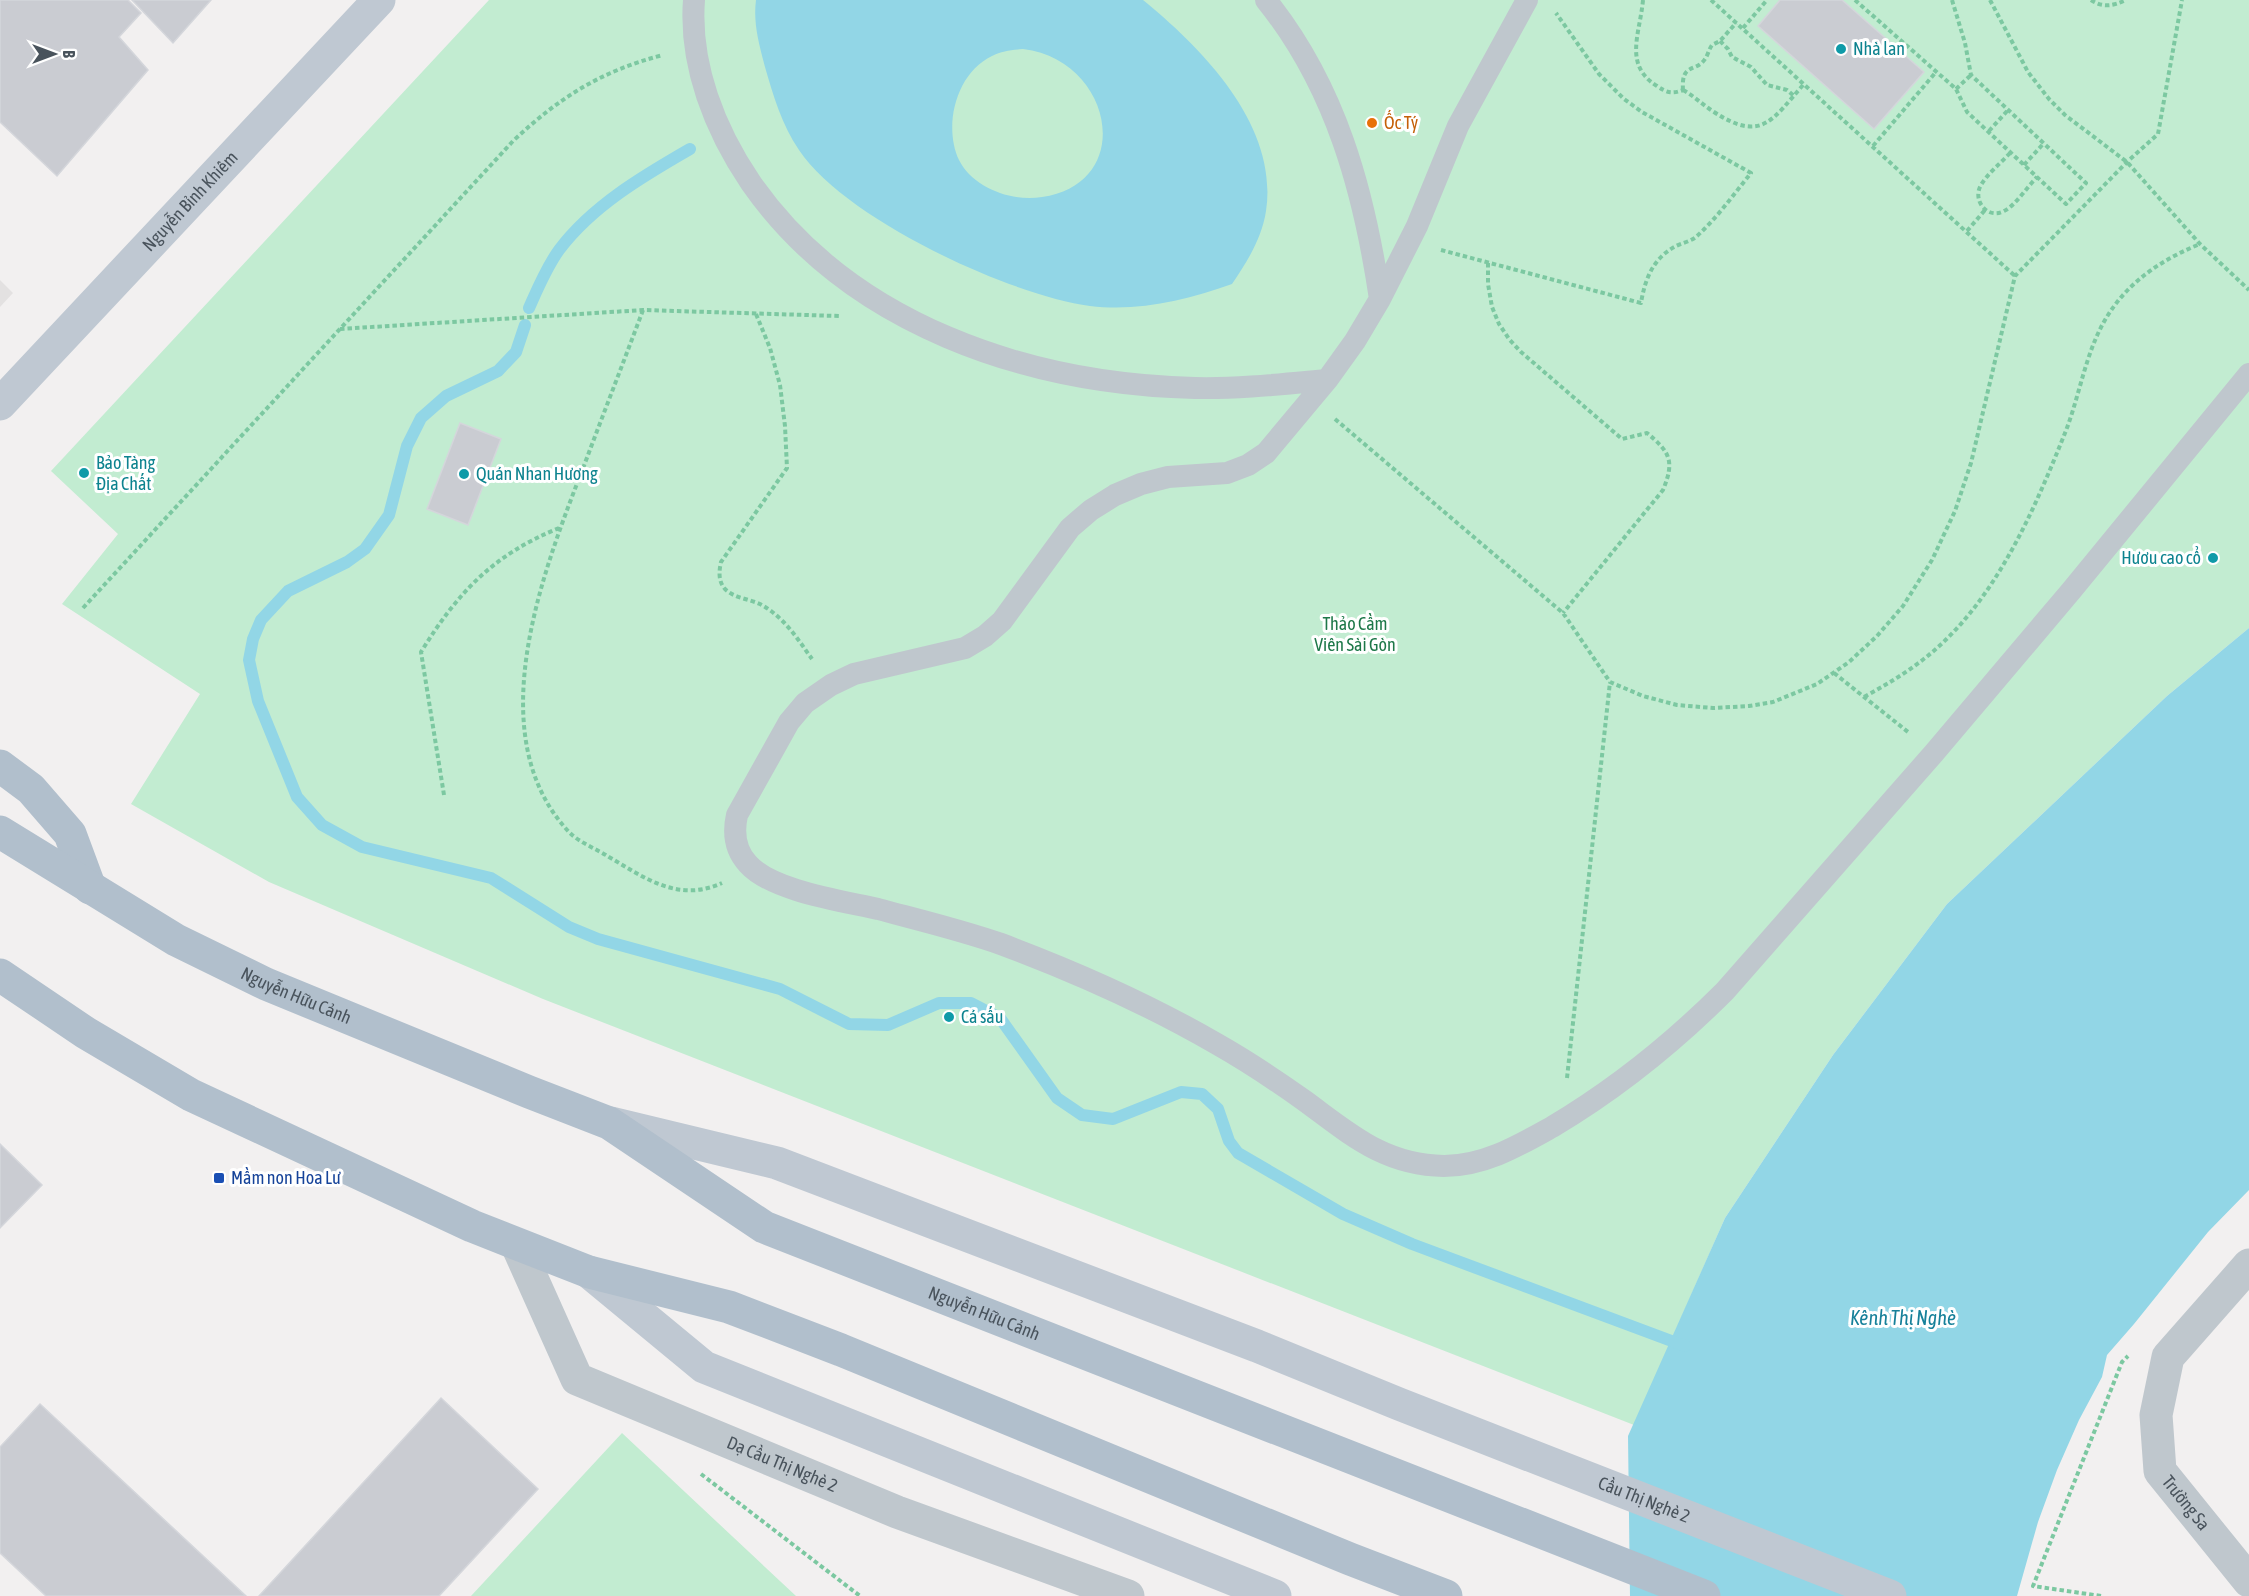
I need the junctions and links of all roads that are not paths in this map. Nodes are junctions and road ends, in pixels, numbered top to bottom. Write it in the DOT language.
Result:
graph roads {
  1 [pos="379,0"];
  2 [pos="694,0"];
  3 [pos="1266,0"];
  4 [pos="1527,0"];
  5 [pos="1380,299"];
  6 [pos="2249,374"];
  7 [pos="1327,380"];
  8 [pos="0,404"];
  9 [pos="0,766"];
  10 [pos="0,832"];
  11 [pos="90,888"];
  12 [pos="0,975"];
  13 [pos="609,1123"];
  14 [pos="517,1245"];
  15 [pos="2249,1265"];
  16 [pos="589,1272"];
  17 [pos="1399,1404"];
  18 [pos="2249,1581"];
  19 [pos="1128,1596"];
  20 [pos="1275,1596"];
  21 [pos="1446,1596"];
  22 [pos="1704,1596"];
  23 [pos="1890,1596"];
  1 -- 8 [label="main road, Nguyễn Bỉnh Khiêm"];
  2 -- 7 [label="lane"];
  3 -- 5 [label="lane"];
  4 -- 5 [label="lane"];
  5 -- 7 [label="lane"];
  6 -- 7 [label="lane"];
  9 -- 11 [label="main road"];
  10 -- 11 [label="main road, Nguyễn Hữu Cảnh"];
  11 -- 13 [label="main road, Nguyễn Hữu Cảnh"];
  12 -- 14 [label="main road"];
  13 -- 17 [label="main road, Nguyễn Hữu Cảnh"];
  13 -- 22 [label="main road, Nguyễn Hữu Cảnh"];
  14 -- 16 [label="main road"];
  14 -- 19 [label="street, Dạ Cầu Thị Nghè 2"];
  15 -- 18 [label="street, Trường Sa"];
  16 -- 20 [label="main road"];
  16 -- 21 [label="main road"];
  17 -- 23 [label="main road, Cầu Thị Nghè 2"];
}
